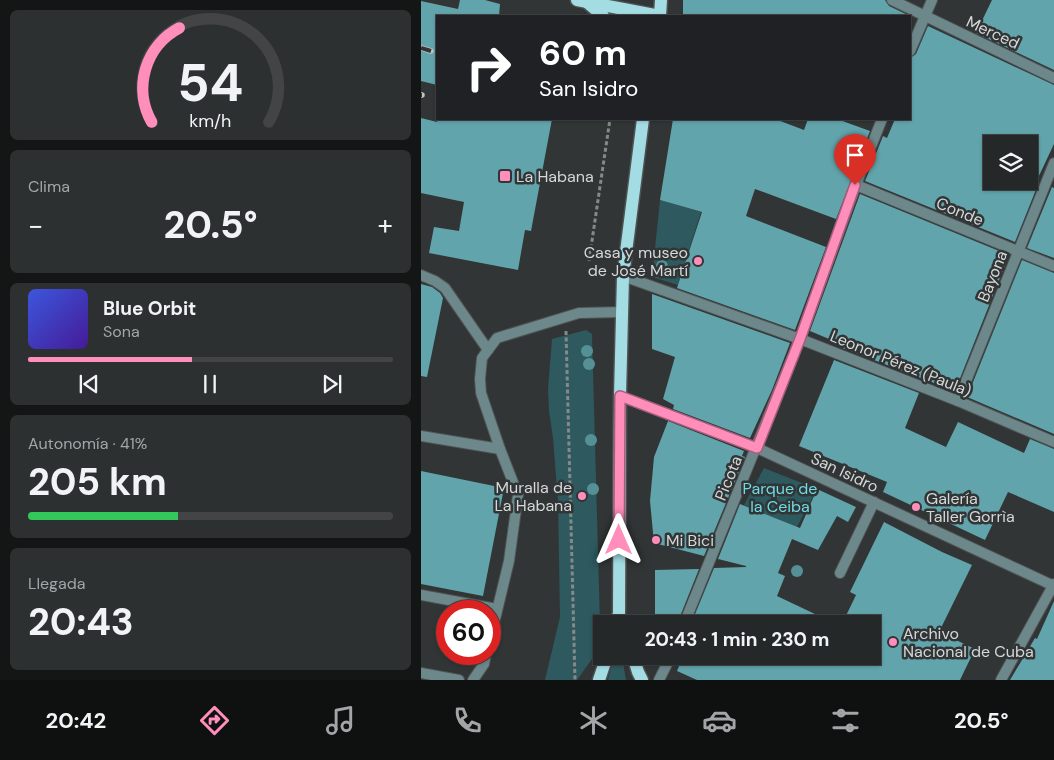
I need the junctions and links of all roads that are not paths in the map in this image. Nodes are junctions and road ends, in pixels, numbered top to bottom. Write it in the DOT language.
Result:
graph roads {
  1 [pos="661,0"];
  2 [pos="892,0"];
  3 [pos="931,0"];
  4 [pos="581,1"];
  5 [pos="602,15"];
  6 [pos="655,15"];
  7 [pos="660,15"];
  8 [pos="924,16"];
  9 [pos="911,49"];
  10 [pos="1054,78"];
  11 [pos="643,120"];
  12 [pos="882,120"];
  13 [pos="1054,163"];
  14 [pos="855,185"];
  15 [pos="1019,251"];
  16 [pos="1054,266"];
  17 [pos="421,275"];
  18 [pos="623,276"];
  19 [pos="622,312"];
  20 [pos="800,339"];
  21 [pos="488,350"];
  22 [pos="620,396"];
  23 [pos="958,401"];
  24 [pos="421,436"];
  25 [pos="1054,442"];
  26 [pos="757,448"];
  27 [pos="500,450"];
  28 [pos="874,502"];
  29 [pos="840,573"];
  30 [pos="1053,585"];
  31 [pos="421,596"];
  32 [pos="443,600"];
  33 [pos="499,600"];
  34 [pos="619,615"];
  35 [pos="688,615"];
  36 [pos="483,665"];
  37 [pos="604,665"];
  38 [pos="635,665"];
  39 [pos="666,665"];
  40 [pos="421,673"];
  41 [pos="459,680"];
  42 [pos="473,680"];
  43 [pos="599,680"];
  44 [pos="642,680"];
  45 [pos="659,680"];
  46 [pos="1001,680"];
  1 -- 7 [label="main road"];
  2 -- 8 [label="street, Merced"];
  3 -- 8 [label="street"];
  4 -- 5 [label="main road"];
  4 -- 6 [label="main road"];
  8 -- 9 [label="street"];
  8 -- 10 [label="street, Merced"];
  11 -- 18 [label="main road"];
  12 -- 14 [label="street, Picota"];
  13 -- 15 [label="street, Bayona"];
  14 -- 15 [label="street, Conde"];
  14 -- 20 [label="street, Picota"];
  15 -- 16 [label="street, Conde"];
  15 -- 23 [label="street, Bayona"];
  17 -- 21 [label="street"];
  18 -- 19 [label="main road"];
  18 -- 20 [label="street, Leonor Pérez (Paula)"];
  19 -- 21 [label="street"];
  19 -- 22 [label="main road"];
  20 -- 23 [label="street, Leonor Pérez (Paula)"];
  20 -- 26 [label="street, Picota"];
  21 -- 27 [label="street"];
  22 -- 26 [label="street, San Isidro"];
  22 -- 34 [label="main road"];
  23 -- 25 [label="street, Leonor Pérez (Paula)"];
  24 -- 27 [label="street"];
  26 -- 28 [label="street, San Isidro"];
  26 -- 35 [label="street, Picota"];
  27 -- 33 [label="street"];
  28 -- 29 [label="street"];
  28 -- 30 [label="street, San Isidro"];
  30 -- 46 [label="street"];
  31 -- 32 [label="street"];
  36 -- 42 [label="street"];
  37 -- 43 [label="main road"];
  38 -- 44 [label="main road"];
  39 -- 45 [label="street"];
  40 -- 41 [label="street"];
}
